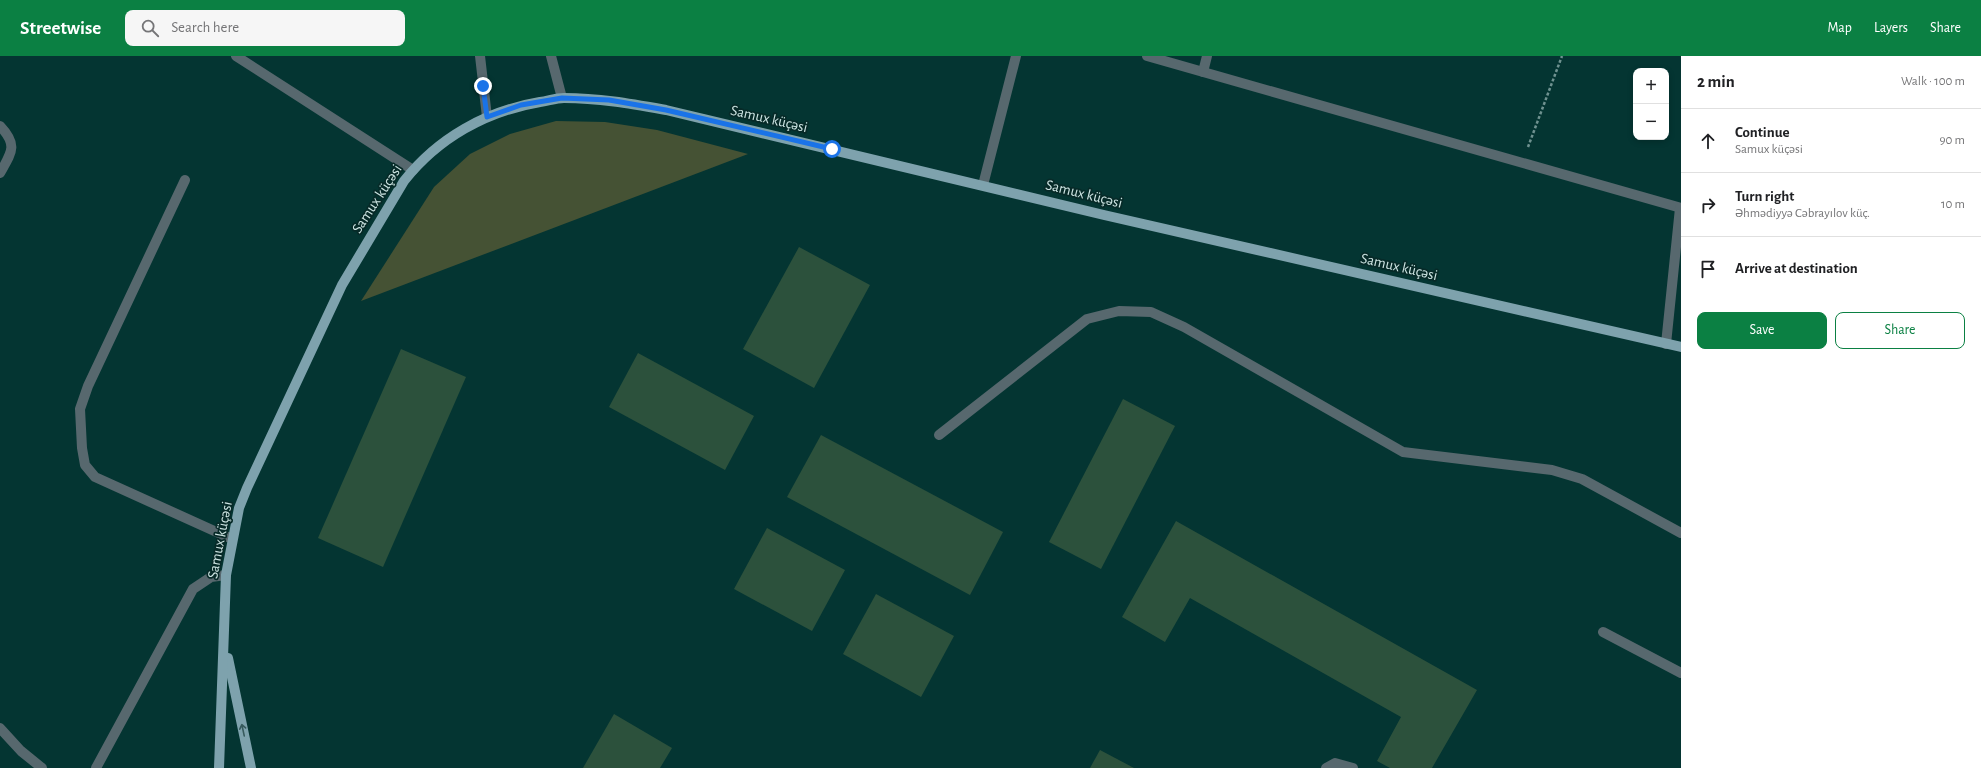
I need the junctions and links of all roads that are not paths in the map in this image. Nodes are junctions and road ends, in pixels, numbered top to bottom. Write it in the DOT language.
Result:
graph roads {
  1 [pos="236,56"];
  2 [pos="480,56"];
  3 [pos="551,56"];
  4 [pos="1016,56"];
  5 [pos="1147,56"];
  6 [pos="1207,56"];
  7 [pos="1203,72"];
  8 [pos="562,98"];
  9 [pos="487,117"];
  10 [pos="0,126"];
  11 [pos="413,170"];
  12 [pos="0,172"];
  13 [pos="185,180"];
  14 [pos="983,185"];
  15 [pos="1680,208"];
  16 [pos="1666,344"];
  17 [pos="1681,347"];
  18 [pos="940,435"];
  19 [pos="1681,533"];
  20 [pos="232,539"];
  21 [pos="226,575"];
  22 [pos="1603,632"];
  23 [pos="225,642"];
  24 [pos="1681,673"];
  25 [pos="0,728"];
  26 [pos="42,768"];
  27 [pos="96,768"];
  28 [pos="219,768"];
  29 [pos="251,768"];
  30 [pos="1326,768"];
  31 [pos="1353,768"];
  1 -- 11 [label="street"];
  2 -- 9 [label="street"];
  3 -- 8 [label="street"];
  4 -- 14 [label="street"];
  5 -- 7 [label="street"];
  6 -- 7 [label="street"];
  7 -- 15 [label="street"];
  8 -- 9 [label="main road, Samux küçəsi"];
  8 -- 14 [label="main road, Samux küçəsi"];
  9 -- 11 [label="main road, Samux küçəsi"];
  10 -- 12 [label="street"];
  11 -- 20 [label="main road, Samux küçəsi"];
  13 -- 20 [label="street"];
  14 -- 16 [label="main road, Samux küçəsi"];
  15 -- 16 [label="street"];
  16 -- 17 [label="main road, Samux küçəsi"];
  18 -- 19 [label="street"];
  20 -- 21 [label="main road, Samux küçəsi"];
  21 -- 23 [label="main road, Samux küçəsi"];
  21 -- 27 [label="street"];
  22 -- 24 [label="street"];
  23 -- 28 [label="main road"];
  29 -- 23 [label="main road, one-way"];
  25 -- 26 [label="street"];
  30 -- 31 [label="street"];
}
